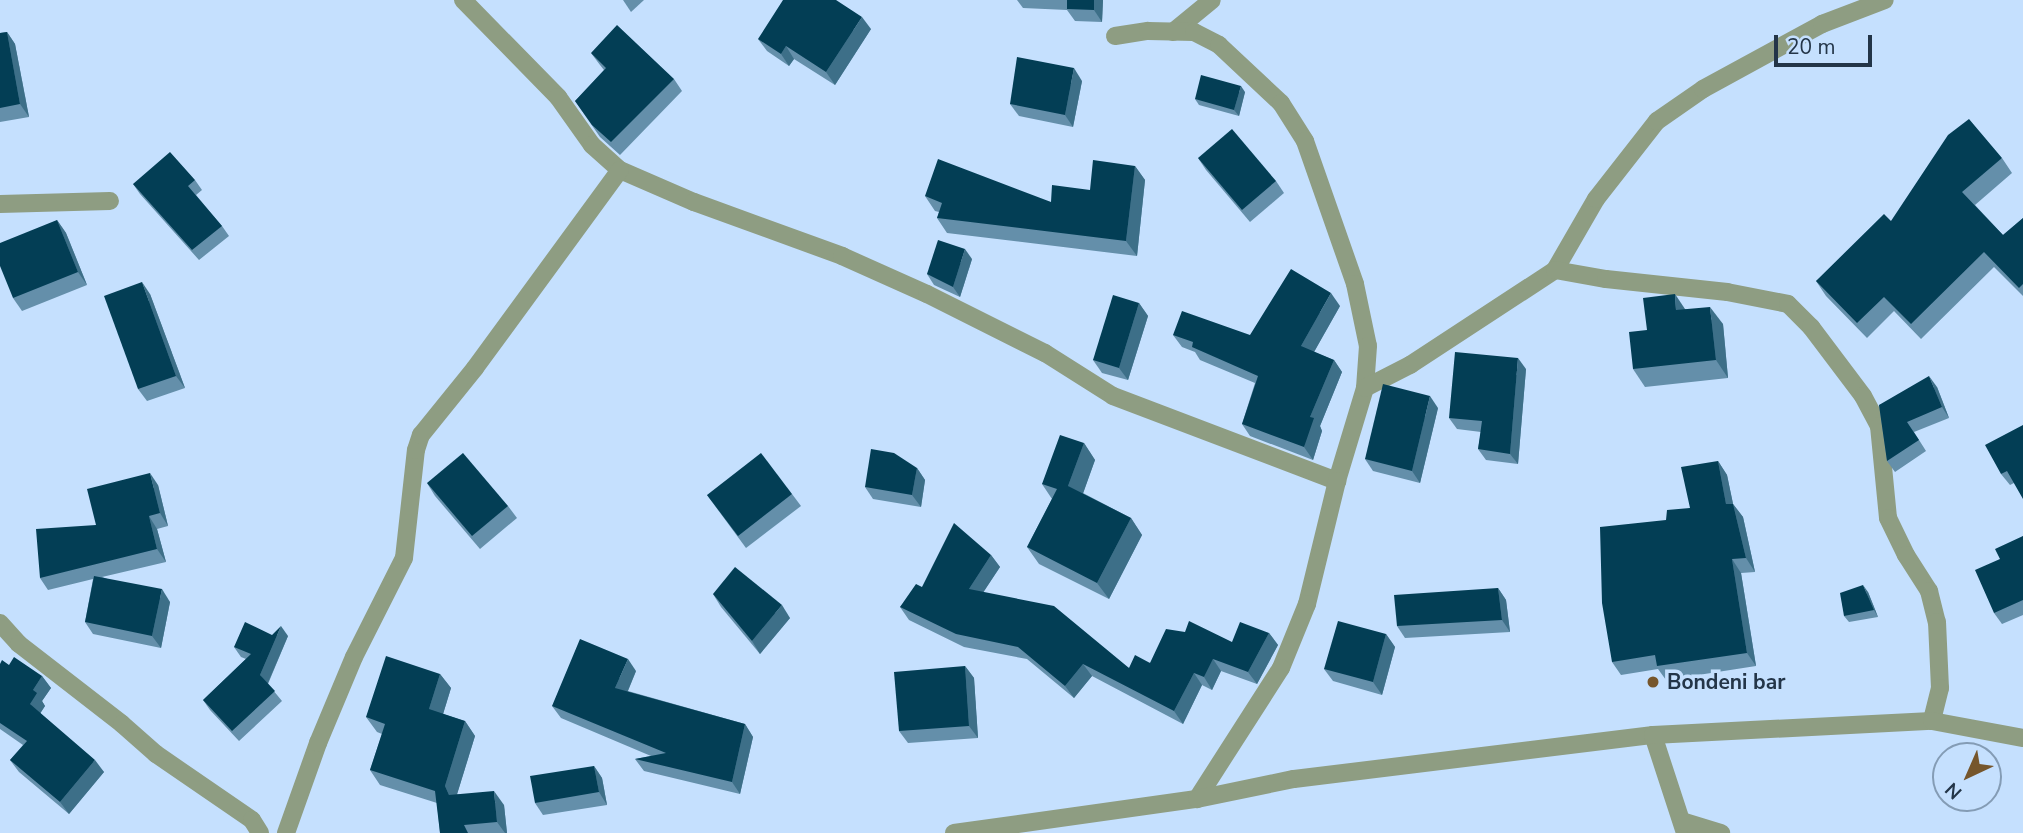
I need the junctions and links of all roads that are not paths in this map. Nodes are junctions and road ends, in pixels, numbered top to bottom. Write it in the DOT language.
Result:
graph roads {
  1 [pos="463,0"];
  2 [pos="1212,0"];
  3 [pos="1885,0"];
  4 [pos="1173,32"];
  5 [pos="1115,36"];
  6 [pos="620,170"];
  7 [pos="110,201"];
  8 [pos="0,204"];
  9 [pos="1555,270"];
  10 [pos="1364,388"];
  11 [pos="1337,481"];
  12 [pos="0,623"];
  13 [pos="1932,721"];
  14 [pos="1653,735"];
  15 [pos="2023,738"];
  16 [pos="1197,799"];
  17 [pos="1683,827"];
  18 [pos="261,833"];
  19 [pos="286,833"];
  20 [pos="954,833"];
  21 [pos="1721,833"];
  1 -- 6 [label="street"];
  2 -- 4 [label="street"];
  3 -- 9 [label="street"];
  4 -- 5 [label="street"];
  4 -- 10 [label="street"];
  6 -- 11 [label="street"];
  6 -- 19 [label="street"];
  7 -- 8 [label="street"];
  9 -- 10 [label="street"];
  9 -- 13 [label="street"];
  10 -- 11 [label="street"];
  11 -- 16 [label="street"];
  12 -- 18 [label="street"];
  13 -- 14 [label="street"];
  13 -- 15 [label="street"];
  14 -- 16 [label="street"];
  14 -- 17 [label="street"];
  16 -- 20 [label="street"];
  17 -- 21 [label="street"];
}
